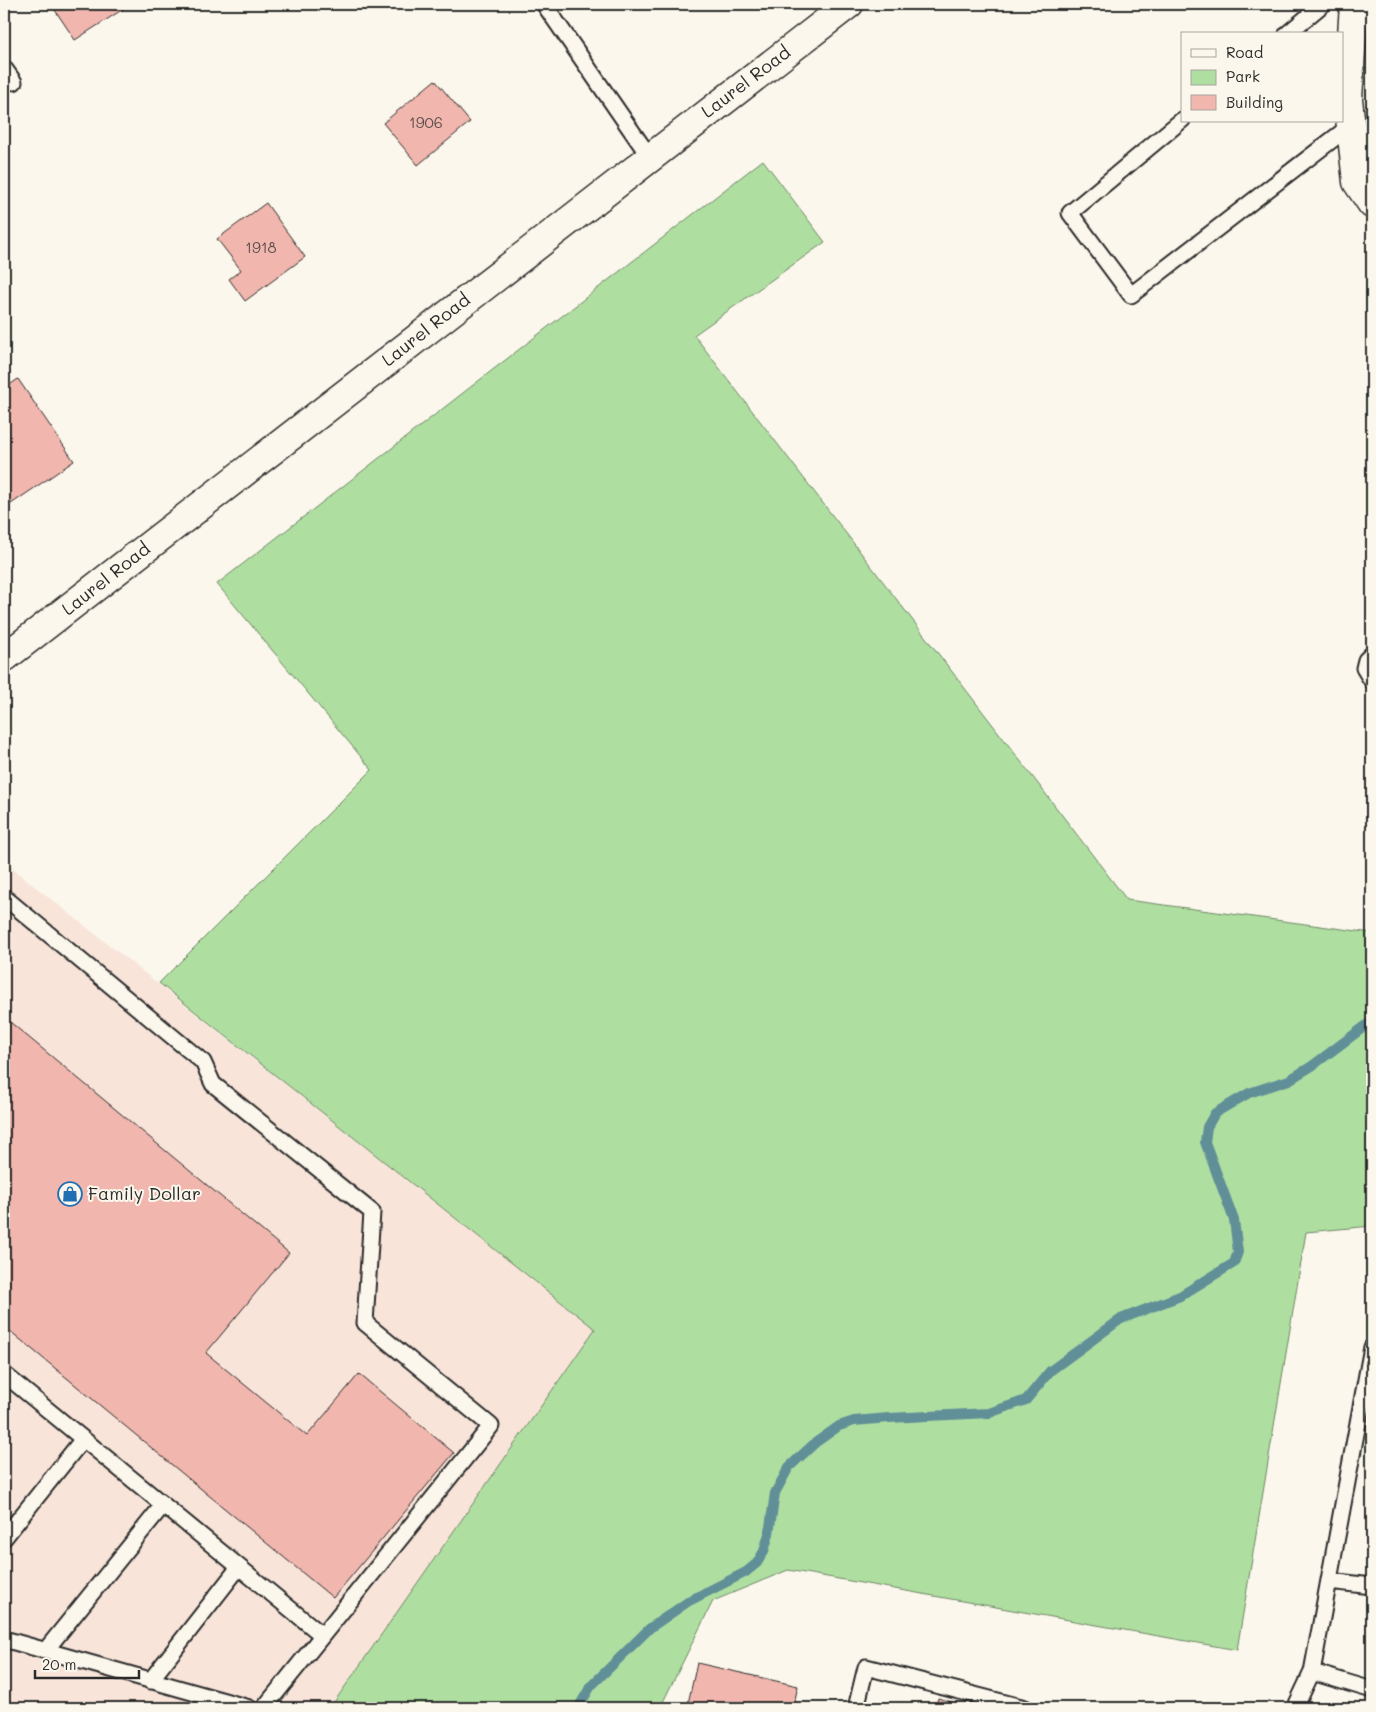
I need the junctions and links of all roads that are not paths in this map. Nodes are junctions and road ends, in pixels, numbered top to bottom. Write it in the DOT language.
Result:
graph roads {
  1 [pos="544,4"];
  2 [pos="849,4"];
  3 [pos="1323,4"];
  4 [pos="1354,4"];
  5 [pos="1289,32"];
  6 [pos="4,68"];
  7 [pos="14,82"];
  8 [pos="1181,121"];
  9 [pos="1350,126"];
  10 [pos="649,156"];
  11 [pos="1372,204"];
  12 [pos="7,649"];
  13 [pos="1372,654"];
  14 [pos="1372,681"];
  15 [pos="4,897"];
  16 [pos="1372,1347"];
  17 [pos="4,1374"];
  18 [pos="83,1439"];
  19 [pos="163,1505"];
  20 [pos="4,1538"];
  21 [pos="239,1567"];
  22 [pos="1329,1581"];
  23 [pos="1372,1586"];
  24 [pos="322,1635"];
  25 [pos="4,1639"];
  26 [pos="44,1651"];
  27 [pos="1312,1672"];
  28 [pos="150,1681"];
  29 [pos="1372,1690"];
  30 [pos="249,1708"];
  31 [pos="264,1708"];
  32 [pos="856,1708"];
  33 [pos="1025,1708"];
  34 [pos="1295,1708"];
  1 -- 10 [label="lane"];
  2 -- 10 [label="main road, Laurel Road"];
  3 -- 5 [label="lane"];
  4 -- 9 [label="main road"];
  6 -- 7 [label="lane"];
  8 -- 9 [label="lane"];
  9 -- 11 [label="main road"];
  10 -- 12 [label="main road, Laurel Road"];
  13 -- 14 [label="lane"];
  15 -- 24 [label="lane"];
  16 -- 22 [label="lane"];
  17 -- 18 [label="lane"];
  18 -- 19 [label="lane"];
  18 -- 20 [label="lane"];
  19 -- 21 [label="lane"];
  19 -- 26 [label="lane"];
  21 -- 24 [label="lane"];
  21 -- 28 [label="lane"];
  22 -- 23 [label="lane"];
  22 -- 27 [label="lane"];
  24 -- 31 [label="lane"];
  25 -- 26 [label="lane"];
  26 -- 28 [label="lane"];
  27 -- 29 [label="lane"];
  27 -- 34 [label="lane"];
  28 -- 30 [label="lane"];
  32 -- 33 [label="lane"];
}
